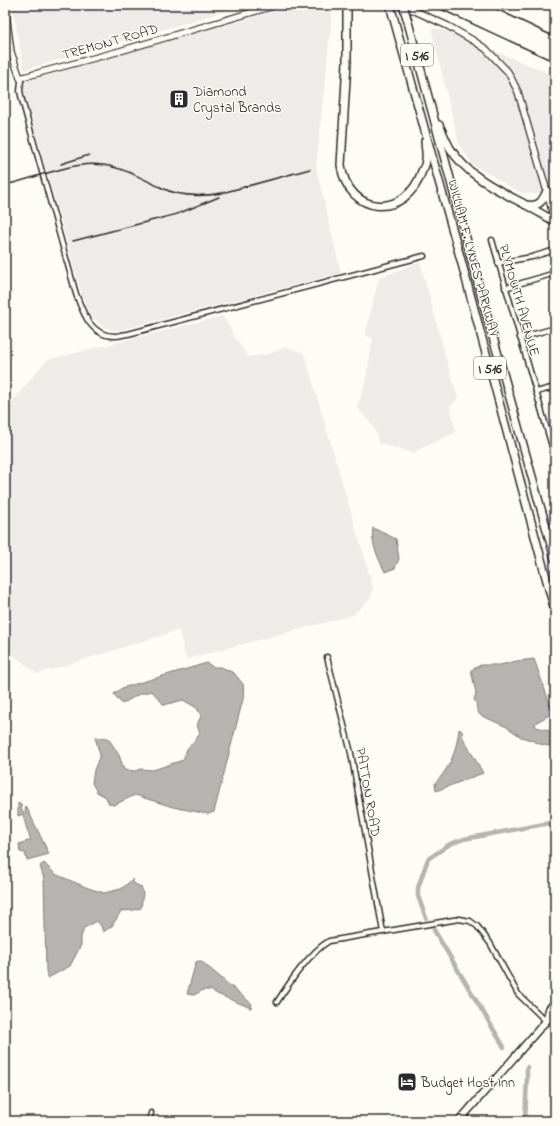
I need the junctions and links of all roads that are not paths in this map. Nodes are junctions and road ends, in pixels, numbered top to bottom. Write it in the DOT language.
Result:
graph roads {
  1 [pos="5,5"];
  2 [pos="277,5"];
  3 [pos="347,5"];
  4 [pos="390,5"];
  5 [pos="402,5"];
  6 [pos="20,78"];
  7 [pos="433,114"];
  8 [pos="424,125"];
  9 [pos="547,193"];
  10 [pos="555,204"];
  11 [pos="526,205"];
  12 [pos="555,222"];
  13 [pos="492,240"];
  14 [pos="555,250"];
  15 [pos="424,256"];
  16 [pos="498,263"];
  17 [pos="555,273"];
  18 [pos="505,288"];
  19 [pos="555,328"];
  20 [pos="520,338"];
  21 [pos="555,387"];
  22 [pos="536,392"];
  23 [pos="553,445"];
  24 [pos="555,457"];
  25 [pos="555,559"];
  26 [pos="555,611"];
  27 [pos="327,657"];
  28 [pos="383,932"];
  29 [pos="277,1002"];
  30 [pos="555,1002"];
  31 [pos="555,1015"];
  32 [pos="546,1021"];
  33 [pos="151,1113"];
  34 [pos="149,1121"];
  35 [pos="459,1121"];
  1 -- 6 [label="street"];
  2 -- 6 [label="street, TREMONT ROAD"];
  3 -- 8 [label="highway"];
  4 -- 8 [label="highway, WILLIAM F. LYNES PARKWAY / I 516"];
  5 -- 7 [label="highway, WILLIAM F. LYNES PARKWAY / I 516, bridge"];
  5 -- 9 [label="street"];
  6 -- 15 [label="street"];
  7 -- 11 [label="highway"];
  7 -- 25 [label="highway, WILLIAM F. LYNES PARKWAY / I 516"];
  8 -- 26 [label="highway, WILLIAM F. LYNES PARKWAY / I 516"];
  9 -- 10 [label="street"];
  9 -- 11 [label="highway"];
  9 -- 12 [label="street"];
  11 -- 12 [label="highway"];
  13 -- 16 [label="street, PLYMOUTH AVENUE"];
  14 -- 16 [label="street"];
  16 -- 18 [label="street, PLYMOUTH AVENUE"];
  17 -- 18 [label="street"];
  18 -- 20 [label="street, PLYMOUTH AVENUE"];
  19 -- 20 [label="street"];
  20 -- 22 [label="street, PLYMOUTH AVENUE"];
  21 -- 22 [label="street"];
  22 -- 23 [label="street, PLYMOUTH AVENUE"];
  23 -- 24 [label="street, PLYMOUTH AVENUE"];
  27 -- 28 [label="street, PATTON ROAD"];
  28 -- 29 [label="street"];
  28 -- 32 [label="street"];
  30 -- 32 [label="main road"];
  31 -- 32 [label="main road"];
  32 -- 35 [label="main road"];
  33 -- 34 [label="street"];
}
